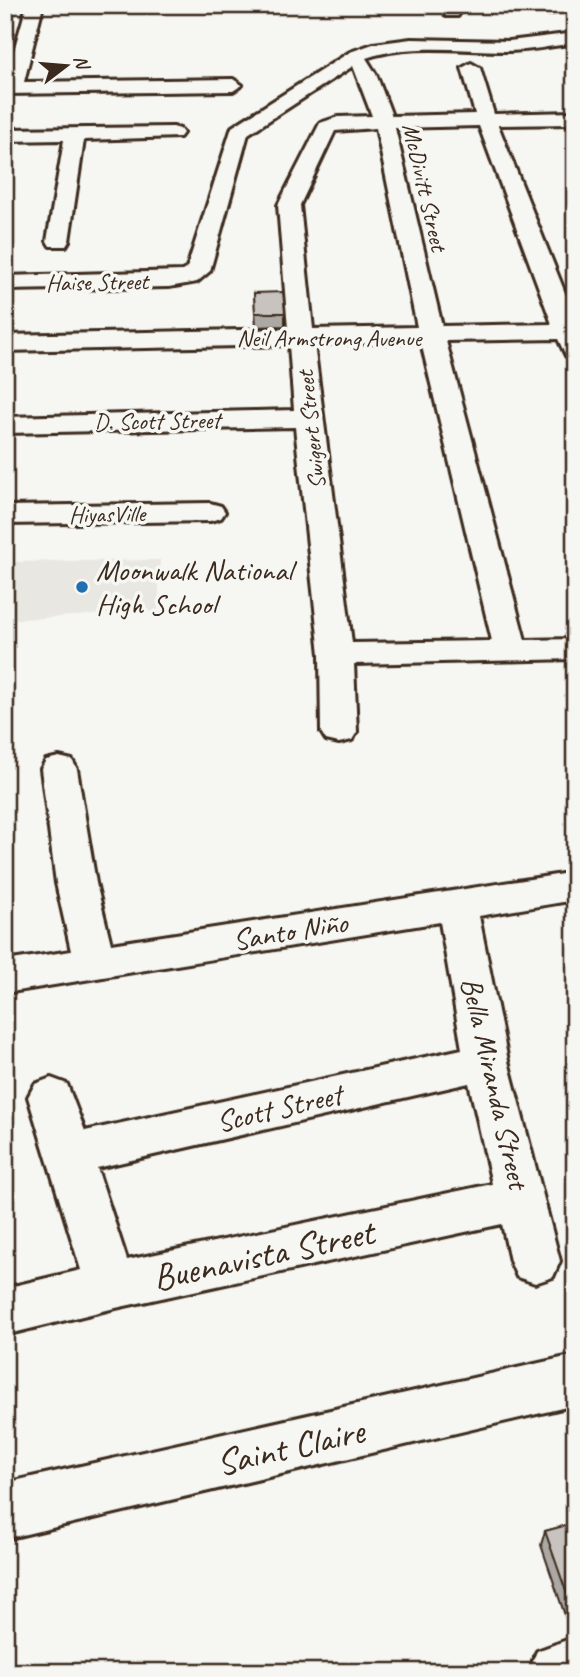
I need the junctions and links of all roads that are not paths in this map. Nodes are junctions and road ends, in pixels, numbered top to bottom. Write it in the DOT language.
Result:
graph roads {
  1 [pos="35,5"];
  2 [pos="506,5"];
  3 [pos="517,5"];
  4 [pos="569,45"];
  5 [pos="356,56"];
  6 [pos="471,68"];
  7 [pos="233,85"];
  8 [pos="9,88"];
  9 [pos="575,118"];
  10 [pos="486,119"];
  11 [pos="383,120"];
  12 [pos="173,133"];
  13 [pos="75,134"];
  14 [pos="5,135"];
  15 [pos="58,241"];
  16 [pos="5,283"];
  17 [pos="432,334"];
  18 [pos="302,337"];
  19 [pos="572,338"];
  20 [pos="5,343"];
  21 [pos="308,418"];
  22 [pos="5,425"];
  23 [pos="210,512"];
  24 [pos="5,515"];
  25 [pos="575,649"];
  26 [pos="511,651"];
  27 [pos="337,654"];
  28 [pos="338,733"];
  29 [pos="59,769"];
  30 [pos="575,887"];
  31 [pos="457,904"];
  32 [pos="94,962"];
  33 [pos="5,977"];
  34 [pos="486,1061"];
  35 [pos="51,1097"];
  36 [pos="71,1154"];
  37 [pos="520,1199"];
  38 [pos="536,1261"];
  39 [pos="111,1286"];
  40 [pos="5,1312"];
  41 [pos="575,1380"];
  42 [pos="5,1511"];
  43 [pos="575,1667"];
  44 [pos="558,1672"];
  1 -- 8 [label="street"];
  2 -- 3 [label="street"];
  4 -- 5 [label="street"];
  5 -- 11 [label="street, McDivitt Street"];
  5 -- 16 [label="street, Haise Street"];
  6 -- 10 [label="street"];
  7 -- 8 [label="street"];
  9 -- 10 [label="street, Swigert Street"];
  10 -- 11 [label="street, Swigert Street"];
  10 -- 19 [label="street"];
  11 -- 17 [label="street, McDivitt Street"];
  11 -- 18 [label="street, Swigert Street"];
  12 -- 13 [label="street"];
  13 -- 14 [label="street"];
  13 -- 15 [label="street"];
  17 -- 18 [label="street, Neil Armstrong Avenue"];
  17 -- 19 [label="street"];
  17 -- 26 [label="street, Neil Armstrong Avenue"];
  18 -- 20 [label="street, Neil Armstrong Avenue"];
  18 -- 21 [label="street, Swigert Street"];
  21 -- 22 [label="street, D. Scott Street"];
  21 -- 27 [label="street, Swigert Street"];
  23 -- 24 [label="street, HiyasVille"];
  25 -- 26 [label="street"];
  26 -- 27 [label="street"];
  27 -- 28 [label="street, Swigert Street"];
  29 -- 32 [label="street"];
  30 -- 31 [label="street, Santo Niño"];
  31 -- 32 [label="street, Santo Niño"];
  31 -- 34 [label="street, Bella Miranda Street"];
  32 -- 33 [label="street, Santo Niño"];
  34 -- 36 [label="street, Scott Street"];
  34 -- 37 [label="street, Bella Miranda Street"];
  35 -- 36 [label="street"];
  36 -- 39 [label="street"];
  37 -- 38 [label="street, Bella Miranda Street"];
  37 -- 39 [label="street, Buenavista Street"];
  39 -- 40 [label="street, Buenavista Street"];
  41 -- 42 [label="street, Saint Claire"];
  43 -- 44 [label="street"];
}
